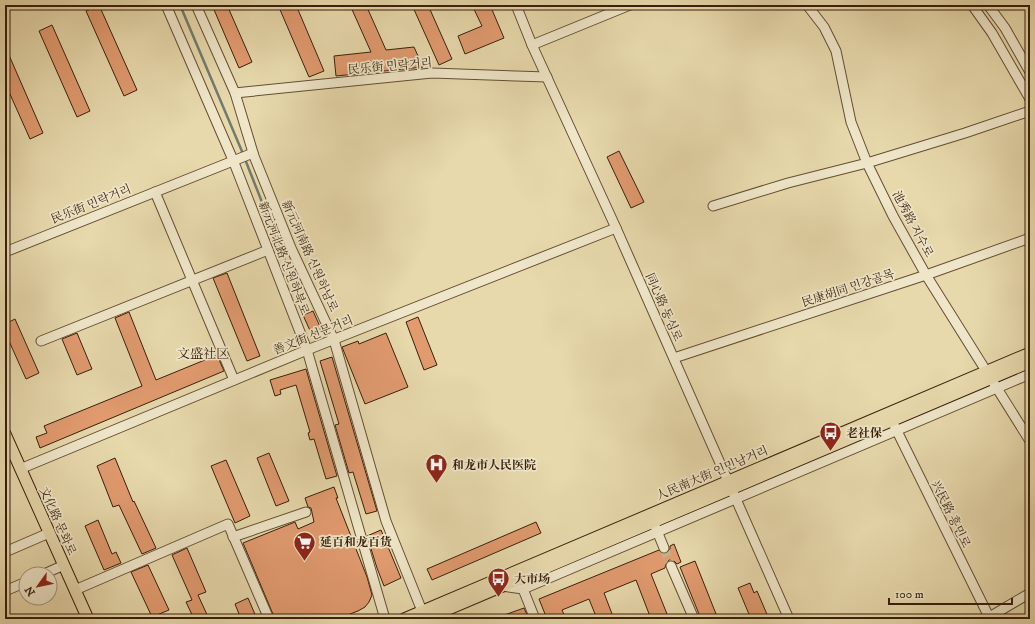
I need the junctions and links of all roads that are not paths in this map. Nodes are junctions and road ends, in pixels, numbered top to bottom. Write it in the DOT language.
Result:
graph roads {
  1 [pos="166,5"];
  2 [pos="196,5"];
  3 [pos="516,5"];
  4 [pos="630,5"];
  5 [pos="806,5"];
  6 [pos="972,5"];
  7 [pos="988,5"];
  8 [pos="532,45"];
  9 [pos="1030,72"];
  10 [pos="547,77"];
  11 [pos="235,93"];
  12 [pos="1030,99"];
  13 [pos="1030,111"];
  14 [pos="251,153"];
  15 [pos="236,159"];
  16 [pos="867,163"];
  17 [pos="155,192"];
  18 [pos="713,206"];
  19 [pos="616,228"];
  20 [pos="1030,238"];
  21 [pos="268,250"];
  22 [pos="5,252"];
  23 [pos="926,275"];
  24 [pos="192,281"];
  25 [pos="334,340"];
  26 [pos="40,341"];
  27 [pos="307,350"];
  28 [pos="1030,353"];
  29 [pos="674,358"];
  30 [pos="1030,362"];
  31 [pos="989,374"];
  32 [pos="1030,374"];
  33 [pos="234,380"];
  34 [pos="997,388"];
  35 [pos="891,420"];
  36 [pos="896,430"];
  37 [pos="5,434"];
  38 [pos="1030,441"];
  39 [pos="20,468"];
  40 [pos="729,484"];
  41 [pos="735,499"];
  42 [pos="306,512"];
  43 [pos="652,522"];
  44 [pos="657,532"];
  45 [pos="49,533"];
  46 [pos="233,537"];
  47 [pos="664,548"];
  48 [pos="5,552"];
  49 [pos="64,565"];
  50 [pos="671,566"];
  51 [pos="58,568"];
  52 [pos="18,585"];
  53 [pos="502,586"];
  54 [pos="523,589"];
  55 [pos="75,590"];
  56 [pos="5,591"];
  57 [pos="1030,593"];
  58 [pos="427,616"];
  59 [pos="988,618"];
  60 [pos="88,619"];
  61 [pos="269,619"];
  62 [pos="385,619"];
  63 [pos="404,619"];
  64 [pos="535,619"];
  65 [pos="694,619"];
  66 [pos="789,619"];
  1 -- 15 [label="street, 新元河北路 신원하북로"];
  2 -- 11 [label="street, 新元河南路 신원하남로"];
  3 -- 8 [label="street, 同心路 동심로"];
  4 -- 8 [label="street"];
  5 -- 16 [label="street, 池秀路 지수로"];
  6 -- 12 [label="street"];
  7 -- 9 [label="street"];
  8 -- 10 [label="street, 同心路 동심로"];
  10 -- 11 [label="street, 民乐街 민락거리"];
  10 -- 19 [label="street, 同心路 동심로"];
  11 -- 14 [label="street, 新元河南路 신원하남로"];
  13 -- 16 [label="street"];
  14 -- 15 [label="street, 民乐街 민락거리"];
  14 -- 25 [label="street, 新元河南路 신원하남로"];
  15 -- 17 [label="street, 民乐街 민락거리"];
  15 -- 21 [label="street, 新元河北路 신원하북로"];
  16 -- 18 [label="street"];
  16 -- 23 [label="street, 池秀路 지수로"];
  17 -- 22 [label="street, 民乐街 민락거리"];
  17 -- 24 [label="street"];
  19 -- 25 [label="street, 善文街 선문거리"];
  19 -- 29 [label="street, 同心路 동심로"];
  20 -- 23 [label="street, 民康胡同 민강골목"];
  21 -- 24 [label="street"];
  21 -- 27 [label="street, 新元河北路 신원하북로"];
  23 -- 29 [label="street, 民康胡同 민강골목"];
  23 -- 31 [label="street, 池秀路 지수로"];
  24 -- 26 [label="street"];
  24 -- 33 [label="street"];
  25 -- 27 [label="street, 善文街 선문거리"];
  25 -- 58 [label="street, 新元河南路 신원하남로"];
  27 -- 33 [label="street, 善文街 선문거리"];
  27 -- 62 [label="street, 新元河北路 신원하북로"];
  28 -- 31 [label="main road, 人民南大街 인민남거리"];
  29 -- 40 [label="street, 同心路 동심로"];
  30 -- 31 [label="main road, 人民南大街 인민남거리"];
  31 -- 34 [label="street, 池秀路 지수로"];
  31 -- 35 [label="main road, 人民南大街 인민남거리"];
  31 -- 40 [label="main road, 人民南大街 인민남거리"];
  32 -- 34 [label="street"];
  33 -- 39 [label="street, 善文街 선문거리"];
  34 -- 36 [label="street"];
  34 -- 38 [label="street, 池秀路 지수로"];
  35 -- 36 [label="street, 兴民路 흥민로"];
  35 -- 40 [label="main road, 人民南大街 인민남거리"];
  36 -- 41 [label="street"];
  36 -- 59 [label="street, 兴民路 흥민로"];
  37 -- 39 [label="main road, 文化路 문화로"];
  39 -- 45 [label="main road, 文化路 문화로"];
  40 -- 41 [label="street, 同心路 동심로"];
  40 -- 43 [label="main road, 人民南大街 인민남거리"];
  40 -- 58 [label="main road, 人民南大街 인민남거리"];
  41 -- 44 [label="street"];
  41 -- 66 [label="street, 同心路 동심로"];
  42 -- 46 [label="street"];
  43 -- 44 [label="street"];
  43 -- 53 [label="main road, 人民南大街 인민남거리"];
  44 -- 47 [label="street"];
  44 -- 54 [label="street"];
  45 -- 48 [label="street"];
  45 -- 49 [label="main road, 文化路 문화로"];
  46 -- 55 [label="street"];
  46 -- 61 [label="street"];
  49 -- 51 [label="street"];
  49 -- 55 [label="main road, 文化路 문화로"];
  50 -- 65 [label="street"];
  52 -- 56 [label="street"];
  53 -- 54 [label="street"];
  53 -- 58 [label="main road, 人民南大街 인민남거리"];
  54 -- 64 [label="street"];
  55 -- 60 [label="main road, 文化路 문화로"];
  57 -- 59 [label="street"];
  58 -- 63 [label="main road, 人民南大街 인민남거리"];
}
